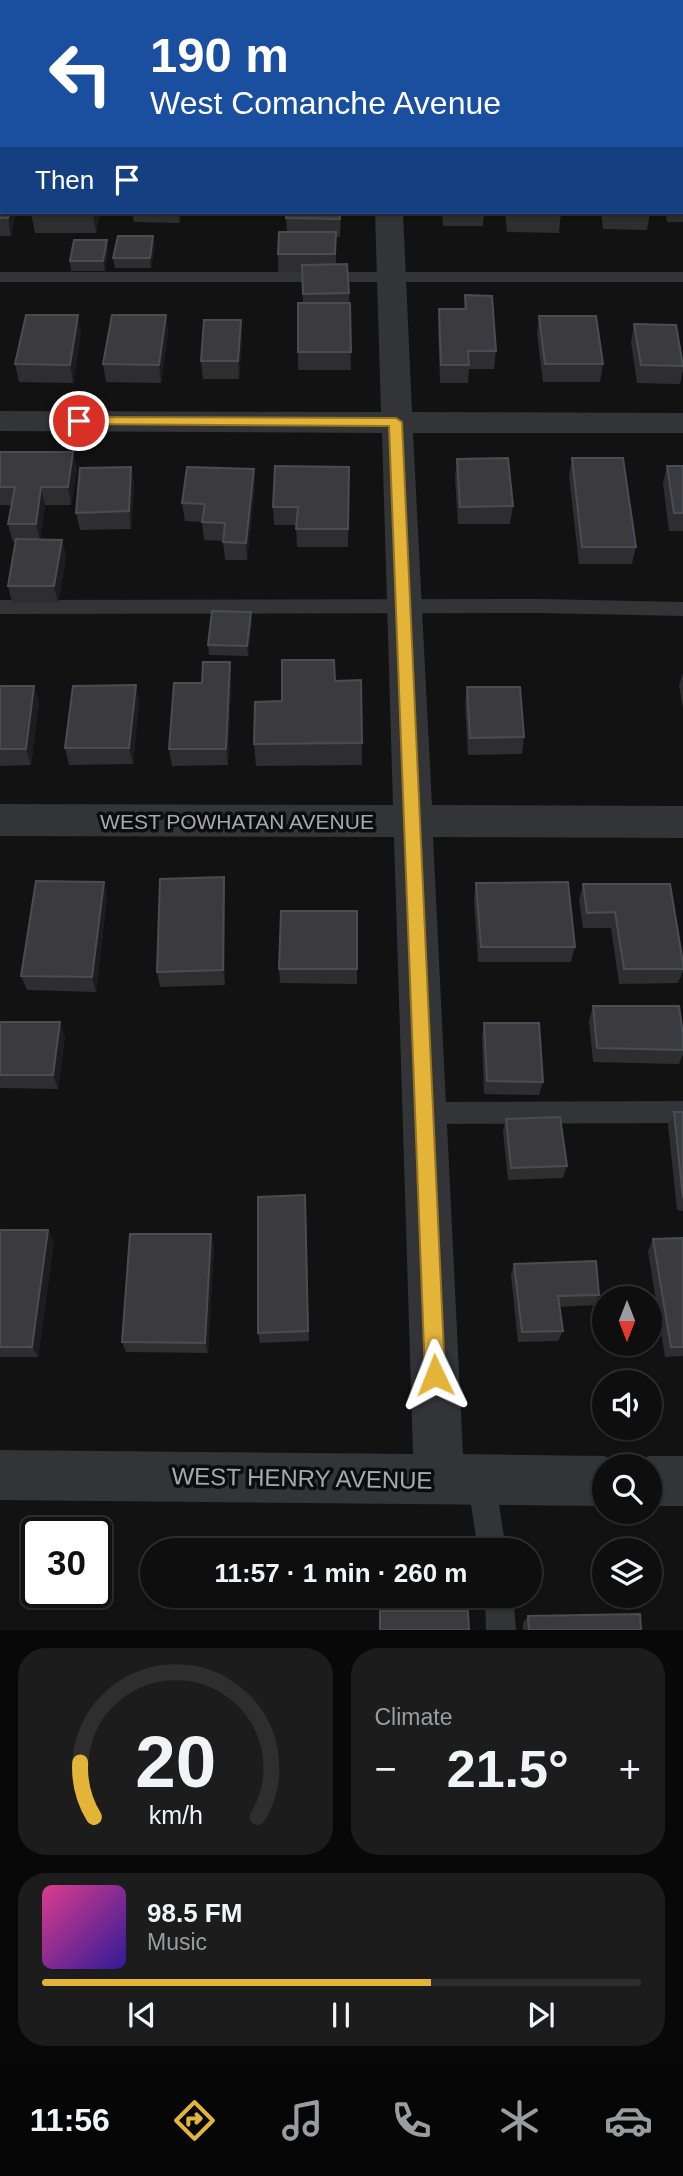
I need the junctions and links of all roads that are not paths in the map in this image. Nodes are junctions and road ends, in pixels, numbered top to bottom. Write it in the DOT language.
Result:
graph roads {
  1 [pos="389,214"];
  2 [pos="391,276"];
  3 [pos="683,276"];
  4 [pos="0,277"];
  5 [pos="0,421"];
  6 [pos="396,422"];
  7 [pos="683,423"];
  8 [pos="404,606"];
  9 [pos="0,607"];
  10 [pos="683,609"];
  11 [pos="0,820"];
  12 [pos="413,822"];
  13 [pos="683,822"];
  14 [pos="683,1112"];
  15 [pos="425,1113"];
  16 [pos="0,1475"];
  17 [pos="460,1479"];
  18 [pos="592,1480"];
  19 [pos="662,1481"];
  20 [pos="683,1481"];
  21 [pos="487,1538"];
  22 [pos="500,1608"];
  23 [pos="501,1630"];
  1 -- 2 [label="street"];
  2 -- 3 [label="lane"];
  2 -- 4 [label="lane"];
  2 -- 6 [label="street"];
  5 -- 6 [label="street"];
  6 -- 7 [label="street"];
  6 -- 8 [label="street"];
  8 -- 9 [label="lane"];
  8 -- 10 [label="lane"];
  8 -- 12 [label="street"];
  11 -- 12 [label="street, WEST POWHATAN AVENUE"];
  12 -- 13 [label="street, WEST POWHATAN AVENUE"];
  12 -- 15 [label="street"];
  14 -- 15 [label="lane"];
  15 -- 17 [label="street"];
  16 -- 17 [label="street, WEST HENRY AVENUE"];
  17 -- 18 [label="street, WEST HENRY AVENUE"];
  17 -- 21 [label="lane"];
  19 -- 20 [label="street"];
  22 -- 23 [label="lane"];
}
